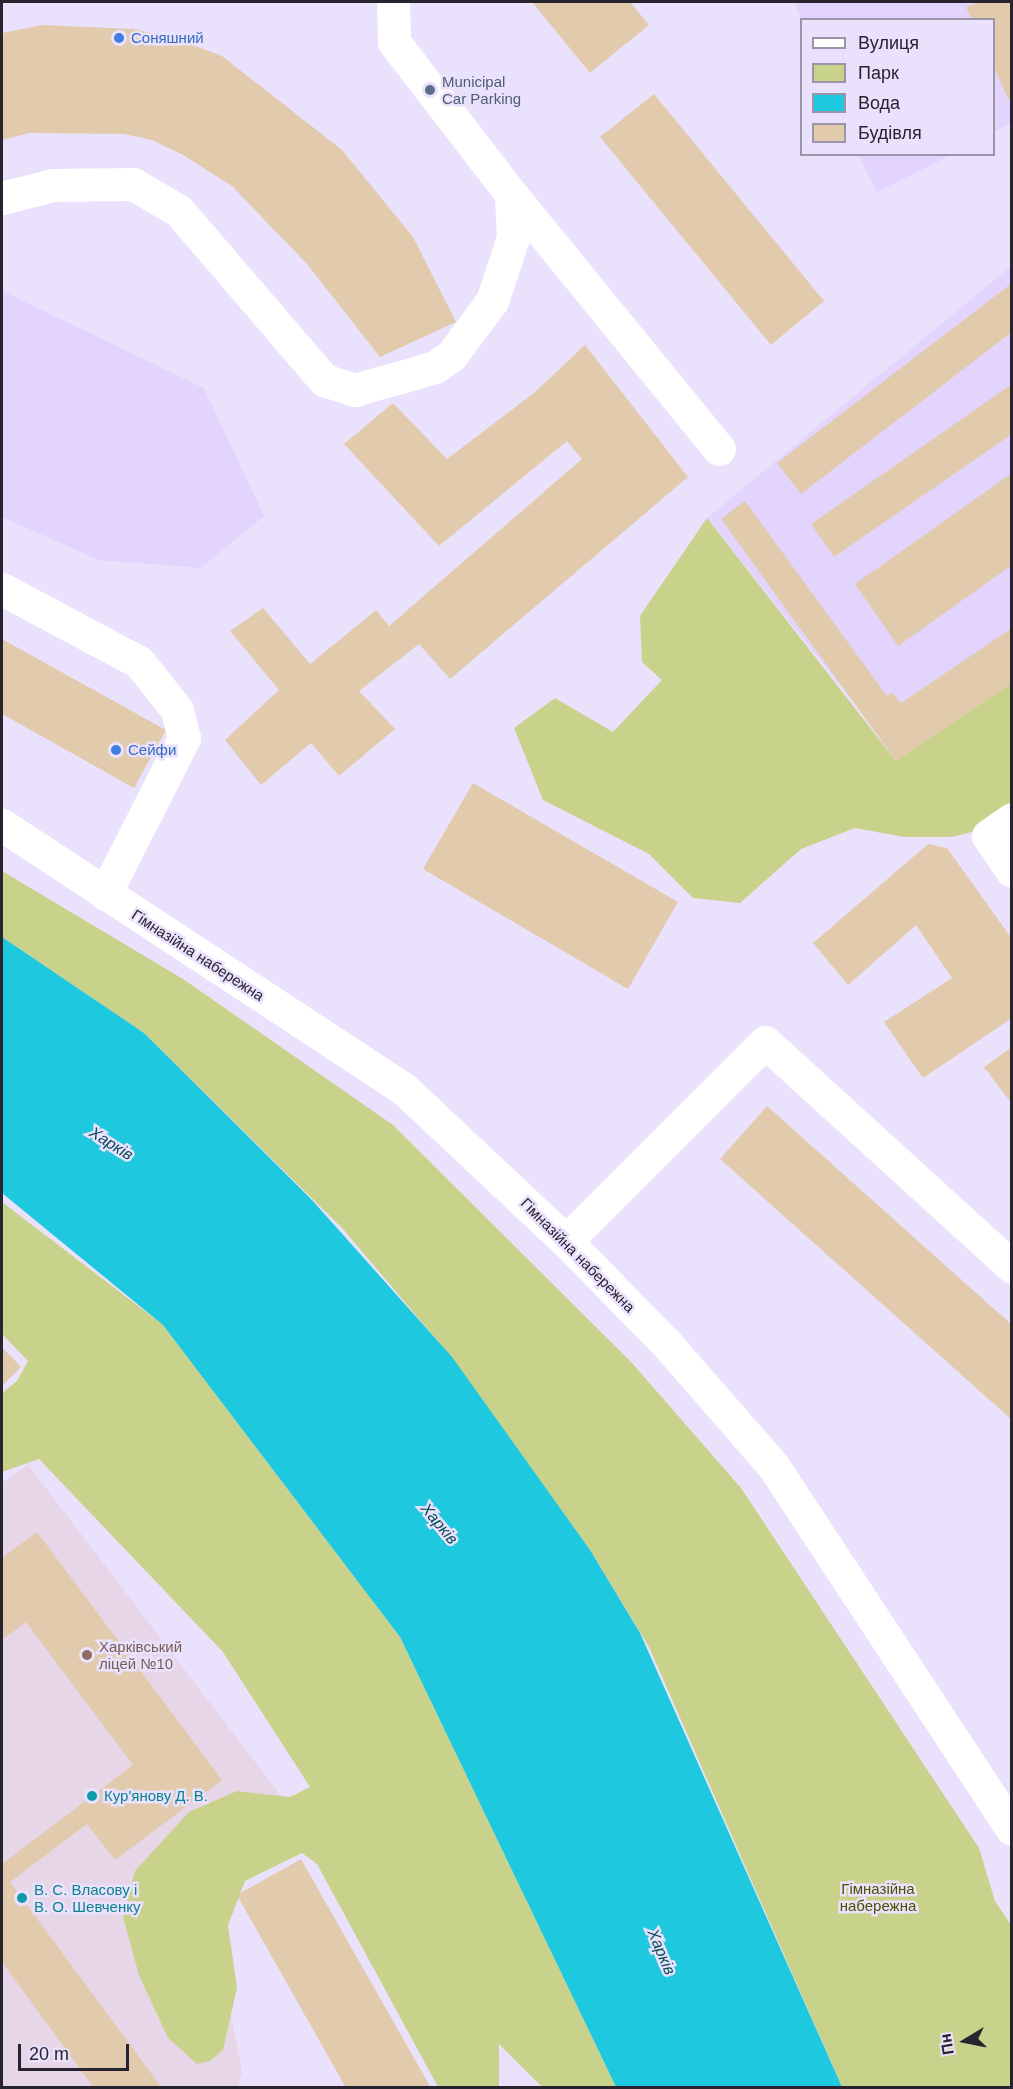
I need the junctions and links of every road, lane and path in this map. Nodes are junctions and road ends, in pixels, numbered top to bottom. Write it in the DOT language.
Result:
graph roads {
  1 [pos="393,2"];
  2 [pos="511,194"];
  3 [pos="2,198"];
  4 [pos="719,449"];
  5 [pos="2,589"];
  6 [pos="2,825"];
  7 [pos="1000,828"];
  8 [pos="1011,871"];
  9 [pos="105,894"];
  10 [pos="566,1241"];
  11 [pos="1011,1268"];
  12 [pos="1011,1829"];
  1 -- 2 [label="main road"];
  2 -- 3 [label="main road"];
  2 -- 4 [label="main road"];
  5 -- 9 [label="main road"];
  6 -- 9 [label="main road, Гімназійна набережна"];
  7 -- 8 [label="main road"];
  9 -- 10 [label="main road, Гімназійна набережна"];
  10 -- 11 [label="main road"];
  10 -- 12 [label="main road, Гімназійна набережна"];
}
